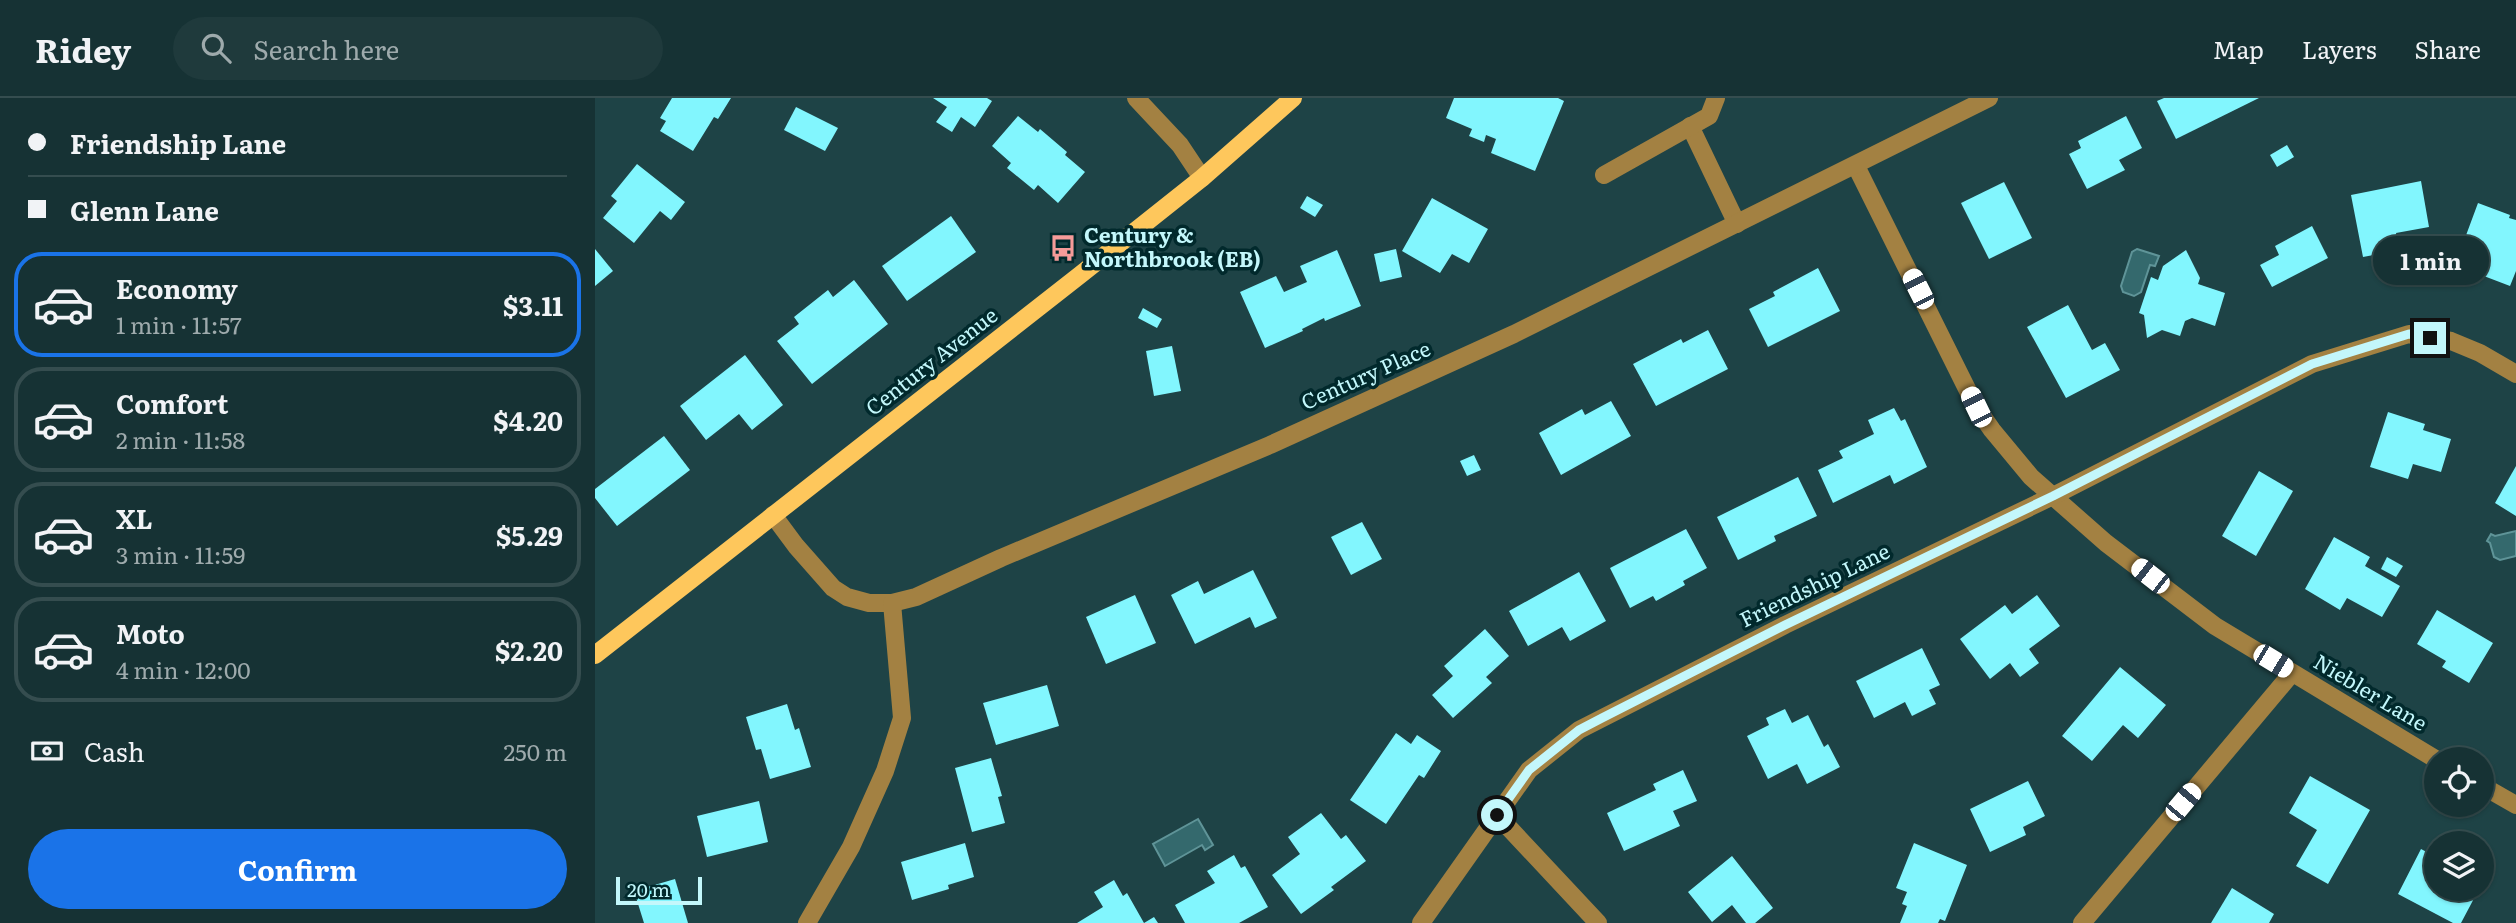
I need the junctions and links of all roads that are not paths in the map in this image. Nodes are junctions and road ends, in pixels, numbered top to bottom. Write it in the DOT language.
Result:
graph roads {
  1 [pos="1136,98"];
  2 [pos="1293,98"];
  3 [pos="1716,98"];
  4 [pos="1989,98"];
  5 [pos="1691,126"];
  6 [pos="1856,166"];
  7 [pos="1604,176"];
  8 [pos="1202,178"];
  9 [pos="1737,224"];
  10 [pos="2516,374"];
  11 [pos="2053,496"];
  12 [pos="773,515"];
  13 [pos="892,603"];
  14 [pos="595,655"];
  15 [pos="2292,673"];
  16 [pos="2424,752"];
  17 [pos="2494,792"];
  18 [pos="2516,805"];
  19 [pos="1497,815"];
  20 [pos="807,923"];
  21 [pos="1421,923"];
  22 [pos="1598,923"];
  23 [pos="2082,923"];
  1 -- 8 [label="street"];
  2 -- 8 [label="main road, Century Avenue"];
  3 -- 5 [label="street"];
  4 -- 6 [label="street, Century Place"];
  5 -- 7 [label="street"];
  5 -- 9 [label="street"];
  6 -- 9 [label="street, Century Place"];
  6 -- 11 [label="street, Niebler Lane"];
  8 -- 12 [label="main road, Century Avenue"];
  9 -- 13 [label="street, Century Place"];
  10 -- 11 [label="street, Friendship Lane"];
  11 -- 15 [label="street, Niebler Lane"];
  11 -- 19 [label="street, Friendship Lane"];
  12 -- 13 [label="street, Century Place"];
  12 -- 14 [label="main road, Century Avenue"];
  13 -- 20 [label="street"];
  15 -- 16 [label="street, Niebler Lane"];
  15 -- 23 [label="street"];
  17 -- 18 [label="street"];
  19 -- 21 [label="street, Friendship Lane"];
  19 -- 22 [label="street"];
}
